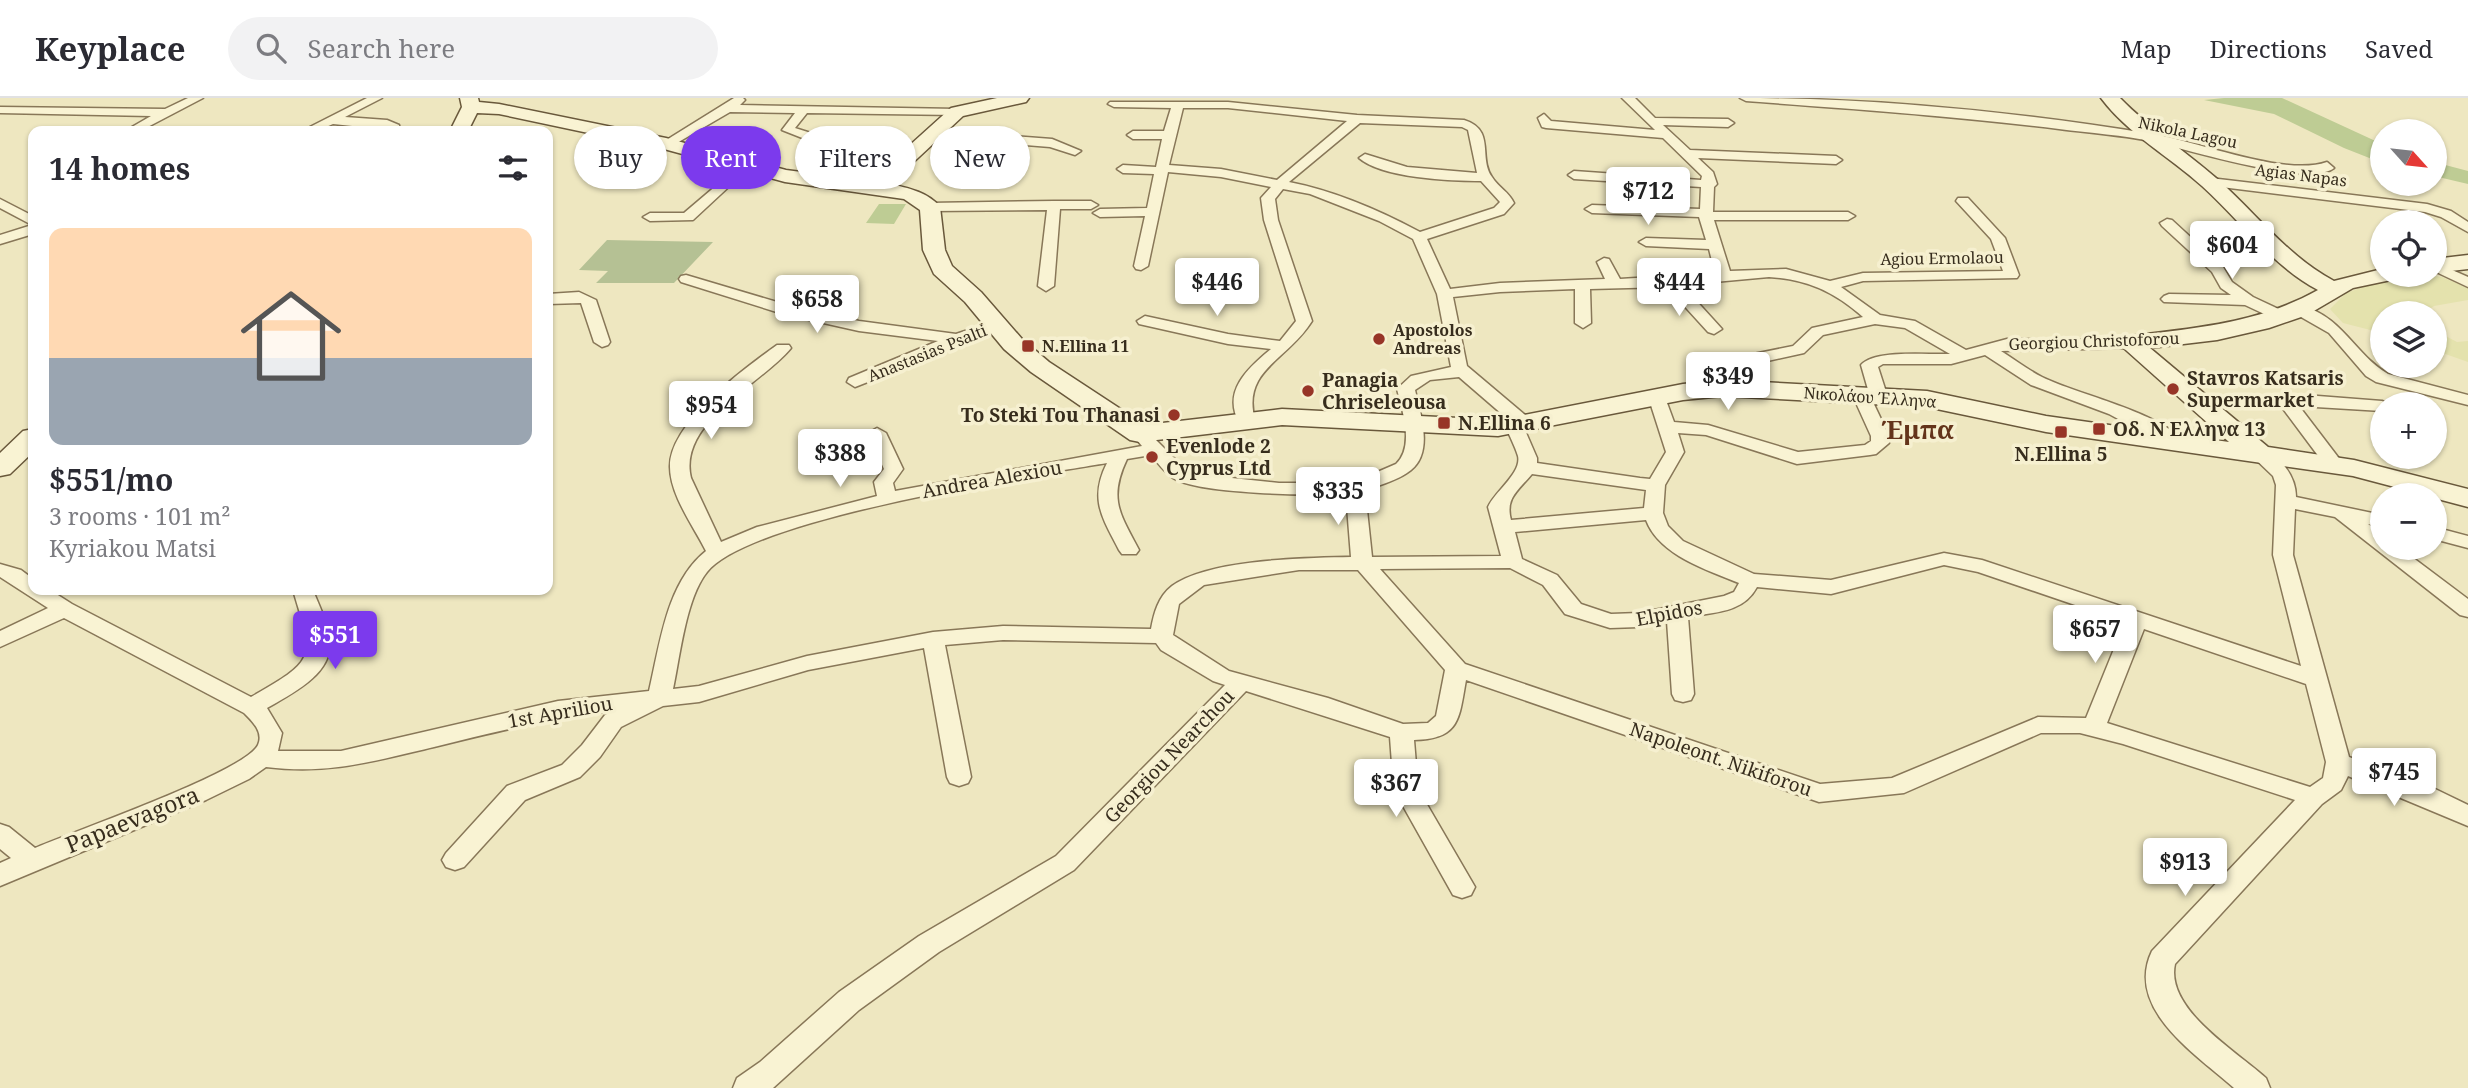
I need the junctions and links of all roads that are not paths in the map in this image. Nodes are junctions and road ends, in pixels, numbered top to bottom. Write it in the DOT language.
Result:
graph roads {
  1 [pos="197,98"];
  2 [pos="376,98"];
  3 [pos="742,98"];
  4 [pos="1020,98"];
  5 [pos="1286,98"];
  6 [pos="1628,98"];
  7 [pos="1746,98"];
  8 [pos="2110,98"];
  9 [pos="1199,101"];
  10 [pos="470,103"];
  11 [pos="1114,104"];
  12 [pos="1178,104"];
  13 [pos="727,108"];
  14 [pos="805,108"];
  15 [pos="0,110"];
  16 [pos="1276,110"];
  17 [pos="957,112"];
  18 [pos="168,113"];
  19 [pos="1544,118"];
  20 [pos="332,120"];
  21 [pos="1252,120"];
  22 [pos="1357,120"];
  23 [pos="1650,121"];
  24 [pos="1728,123"];
  25 [pos="141,126"];
  26 [pos="319,126"];
  27 [pos="392,126"];
  28 [pos="461,126"];
  29 [pos="582,126"];
  30 [pos="942,126"];
  31 [pos="795,132"];
  32 [pos="1133,135"];
  33 [pos="1168,135"];
  34 [pos="1665,135"];
  35 [pos="930,137"];
  36 [pos="2154,138"];
  37 [pos="1030,141"];
  38 [pos="667,143"];
  39 [pos="916,150"];
  40 [pos="1075,150"];
  41 [pos="1688,154"];
  42 [pos="1365,158"];
  43 [pos="1836,160"];
  44 [pos="2327,166"];
  45 [pos="1123,169"];
  46 [pos="1162,169"];
  47 [pos="1574,175"];
  48 [pos="1484,177"];
  49 [pos="2210,182"];
  50 [pos="1280,184"];
  51 [pos="1710,184"];
  52 [pos="719,189"];
  53 [pos="884,189"];
  54 [pos="1963,201"];
  55 [pos="0,203"];
  56 [pos="1054,205"];
  57 [pos="930,207"];
  58 [pos="1592,209"];
  59 [pos="1153,212"];
  60 [pos="1706,215"];
  61 [pos="1848,216"];
  62 [pos="650,217"];
  63 [pos="28,218"];
  64 [pos="2167,223"];
  65 [pos="2468,228"];
  66 [pos="28,231"];
  67 [pos="1419,237"];
  68 [pos="0,240"];
  69 [pos="1646,242"];
  70 [pos="1714,245"];
  71 [pos="1604,262"];
  72 [pos="2468,262"];
  73 [pos="2447,265"];
  74 [pos="1141,266"];
  75 [pos="2447,272"];
  76 [pos="1724,277"];
  77 [pos="2370,278"];
  78 [pos="686,279"];
  79 [pos="1671,282"];
  80 [pos="2468,283"];
  81 [pos="1615,284"];
  82 [pos="1582,285"];
  83 [pos="1046,286"];
  84 [pos="1827,286"];
  85 [pos="2333,289"];
  86 [pos="1445,294"];
  87 [pos="553,299"];
  88 [pos="2169,299"];
  89 [pos="2248,300"];
  90 [pos="2291,313"];
  91 [pos="1875,318"];
  92 [pos="1145,321"];
  93 [pos="1583,323"];
  94 [pos="998,325"];
  95 [pos="1714,329"];
  96 [pos="957,339"];
  97 [pos="602,341"];
  98 [pos="2130,343"];
  99 [pos="1283,346"];
  100 [pos="783,348"];
  101 [pos="1985,348"];
  102 [pos="1963,355"];
  103 [pos="2370,368"];
  104 [pos="1463,371"];
  105 [pos="2371,378"];
  106 [pos="2387,378"];
  107 [pos="855,382"];
  108 [pos="1723,388"];
  109 [pos="2382,392"];
  110 [pos="1870,394"];
  111 [pos="1657,396"];
  112 [pos="2468,400"];
  113 [pos="2370,405"];
  114 [pos="1246,420"];
  115 [pos="1519,424"];
  116 [pos="1415,425"];
  117 [pos="1668,427"];
  118 [pos="877,433"];
  119 [pos="28,442"];
  120 [pos="1148,442"];
  121 [pos="2176,443"];
  122 [pos="1120,455"];
  123 [pos="2260,455"];
  124 [pos="2335,465"];
  125 [pos="0,468"];
  126 [pos="1527,468"];
  127 [pos="1656,485"];
  128 [pos="1355,488"];
  129 [pos="887,498"];
  130 [pos="2468,498"];
  131 [pos="2285,501"];
  132 [pos="1653,513"];
  133 [pos="2341,514"];
  134 [pos="2370,519"];
  135 [pos="1504,527"];
  136 [pos="2370,535"];
  137 [pos="2447,536"];
  138 [pos="2468,542"];
  139 [pos="1129,550"];
  140 [pos="717,553"];
  141 [pos="2403,560"];
  142 [pos="1362,562"];
  143 [pos="1513,562"];
  144 [pos="0,570"];
  145 [pos="1751,580"];
  146 [pos="28,584"];
  147 [pos="44,595"];
  148 [pos="305,595"];
  149 [pos="64,609"];
  150 [pos="2468,610"];
  151 [pos="1677,612"];
  152 [pos="2137,619"];
  153 [pos="1163,636"];
  154 [pos="933,639"];
  155 [pos="0,640"];
  156 [pos="1457,669"];
  157 [pos="2318,680"];
  158 [pos="1240,683"];
  159 [pos="1683,694"];
  160 [pos="659,698"];
  161 [pos="252,707"];
  162 [pos="2094,727"];
  163 [pos="1402,732"];
  164 [pos="261,758"];
  165 [pos="2338,762"];
  166 [pos="959,777"];
  167 [pos="2313,797"];
  168 [pos="2468,816"];
  169 [pos="0,834"];
  170 [pos="31,860"];
  171 [pos="455,860"];
  172 [pos="0,875"];
  173 [pos="1462,887"];
  174 [pos="764,1082"];
  175 [pos="2255,1088"];
  1 -- 18 [label="street"];
  2 -- 20 [label="street"];
  3 -- 13 [label="street"];
  4 -- 17 [label="street"];
  5 -- 16 [label="street"];
  6 -- 23 [label="street"];
  7 -- 36 [label="street, Nikola Lagou"];
  8 -- 36 [label="street"];
  9 -- 12 [label="street"];
  9 -- 16 [label="street"];
  10 -- 28 [label="street"];
  10 -- 29 [label="street"];
  11 -- 12 [label="street"];
  12 -- 33 [label="street"];
  13 -- 14 [label="street"];
  13 -- 38 [label="street"];
  14 -- 17 [label="street"];
  14 -- 31 [label="street"];
  15 -- 18 [label="street"];
  16 -- 21 [label="street"];
  16 -- 22 [label="street"];
  17 -- 30 [label="street"];
  18 -- 25 [label="street"];
  19 -- 34 [label="street"];
  20 -- 26 [label="street"];
  20 -- 27 [label="street"];
  22 -- 48 [label="street"];
  22 -- 50 [label="street"];
  23 -- 24 [label="street"];
  23 -- 34 [label="street"];
  32 -- 33 [label="street"];
  33 -- 46 [label="street"];
  34 -- 41 [label="street"];
  35 -- 39 [label="street"];
  36 -- 44 [label="street, Nikola Lagou"];
  36 -- 49 [label="street"];
  37 -- 40 [label="street"];
  41 -- 43 [label="street"];
  41 -- 51 [label="street"];
  42 -- 48 [label="street"];
  45 -- 46 [label="street"];
  46 -- 50 [label="street"];
  46 -- 59 [label="street"];
  47 -- 51 [label="street"];
  48 -- 67 [label="street"];
  49 -- 65 [label="street, Agias Napas"];
  49 -- 85 [label="street"];
  50 -- 67 [label="street"];
  50 -- 99 [label="street"];
  51 -- 60 [label="street"];
  52 -- 62 [label="street"];
  53 -- 57 [label="street"];
  54 -- 84 [label="street, Agiou Ermolaou"];
  55 -- 63 [label="street"];
  56 -- 57 [label="street"];
  56 -- 59 [label="street"];
  56 -- 83 [label="street"];
  57 -- 94 [label="street"];
  58 -- 60 [label="street"];
  59 -- 74 [label="street"];
  60 -- 61 [label="street"];
  60 -- 70 [label="street"];
  64 -- 89 [label="street"];
  66 -- 68 [label="street"];
  67 -- 86 [label="street"];
  69 -- 70 [label="street"];
  70 -- 76 [label="street"];
  71 -- 81 [label="street"];
  72 -- 73 [label="street"];
  75 -- 80 [label="street"];
  76 -- 79 [label="street"];
  76 -- 84 [label="street"];
  77 -- 85 [label="street, Georgiou Christoforou"];
  78 -- 96 [label="street"];
  79 -- 81 [label="street"];
  79 -- 95 [label="street"];
  81 -- 82 [label="street"];
  82 -- 86 [label="street"];
  82 -- 93 [label="street"];
  84 -- 91 [label="street"];
  85 -- 90 [label="street, Georgiou Christoforou"];
  86 -- 104 [label="street"];
  87 -- 97 [label="street"];
  88 -- 89 [label="street"];
  89 -- 90 [label="street"];
  90 -- 98 [label="street, Georgiou Christoforou"];
  90 -- 103 [label="street"];
  91 -- 102 [label="street"];
  91 -- 108 [label="street"];
  92 -- 99 [label="street"];
  94 -- 96 [label="street, Anastasias Psalti"];
  94 -- 120 [label="street"];
  96 -- 107 [label="street, Anastasias Psalti"];
  98 -- 101 [label="street, Georgiou Christoforou"];
  98 -- 123 [label="street"];
  99 -- 114 [label="street"];
  100 -- 140 [label="street"];
  101 -- 102 [label="street, Georgiou Christoforou"];
  101 -- 121 [label="street"];
  102 -- 110 [label="street, Georgiou Christoforou"];
  104 -- 115 [label="street"];
  104 -- 116 [label="street"];
  105 -- 109 [label="street"];
  106 -- 112 [label="street"];
  108 -- 110 [label="street, Νικολάου Έλληνα"];
  108 -- 111 [label="street, Νικολάου Έλληνα"];
  110 -- 117 [label="street"];
  110 -- 121 [label="street, Νικολάου Έλληνα"];
  111 -- 115 [label="street, Νικολάου Έλληνα"];
  111 -- 117 [label="street"];
  113 -- 124 [label="street"];
  114 -- 116 [label="street, Νικολάου Έλληνα"];
  114 -- 120 [label="street, Νικολάου Έλληνα"];
  115 -- 116 [label="street, Νικολάου Έλληνα"];
  115 -- 126 [label="street"];
  116 -- 128 [label="street"];
  117 -- 127 [label="street"];
  118 -- 129 [label="street"];
  119 -- 125 [label="street"];
  120 -- 122 [label="street, Andrea Alexiou"];
  120 -- 128 [label="street"];
  121 -- 123 [label="street, Νικολάου Έλληνα"];
  122 -- 129 [label="street, Andrea Alexiou"];
  122 -- 139 [label="street"];
  123 -- 124 [label="street, Νικολάου Έλληνα"];
  123 -- 131 [label="street"];
  124 -- 130 [label="street, Νικολάου Έλληνα"];
  126 -- 127 [label="street"];
  126 -- 135 [label="street"];
  127 -- 132 [label="street"];
  128 -- 142 [label="street"];
  129 -- 140 [label="street, Andrea Alexiou"];
  131 -- 133 [label="street"];
  131 -- 157 [label="street"];
  132 -- 135 [label="street"];
  132 -- 145 [label="street"];
  133 -- 134 [label="street"];
  133 -- 136 [label="street"];
  135 -- 143 [label="street"];
  137 -- 138 [label="street"];
  140 -- 160 [label="street, Andrea Alexiou"];
  141 -- 150 [label="street"];
  142 -- 143 [label="street"];
  142 -- 153 [label="street"];
  142 -- 156 [label="street, Napoleont. Nikiforou"];
  143 -- 151 [label="street, Elpidos"];
  144 -- 146 [label="street"];
  145 -- 151 [label="street, Elpidos"];
  145 -- 152 [label="street"];
  147 -- 149 [label="street"];
  148 -- 161 [label="street"];
  149 -- 155 [label="street"];
  149 -- 161 [label="street"];
  151 -- 159 [label="street"];
  152 -- 157 [label="street"];
  152 -- 162 [label="street"];
  153 -- 154 [label="street, 1st Apriliou"];
  153 -- 158 [label="street, Georgiou Nearchou"];
  154 -- 160 [label="street, 1st Apriliou"];
  154 -- 166 [label="street"];
  156 -- 162 [label="street, Napoleont. Nikiforou"];
  156 -- 163 [label="street"];
  157 -- 165 [label="street"];
  158 -- 163 [label="street"];
  158 -- 174 [label="street, Georgiou Nearchou"];
  160 -- 164 [label="street, 1st Apriliou"];
  160 -- 171 [label="street"];
  161 -- 164 [label="street"];
  162 -- 167 [label="street, Napoleont. Nikiforou"];
  163 -- 173 [label="street"];
  164 -- 170 [label="street, Papaevagora"];
  165 -- 167 [label="street"];
  165 -- 168 [label="street"];
  167 -- 175 [label="street"];
  169 -- 170 [label="street"];
  170 -- 172 [label="street, Papaevagora"];
}
